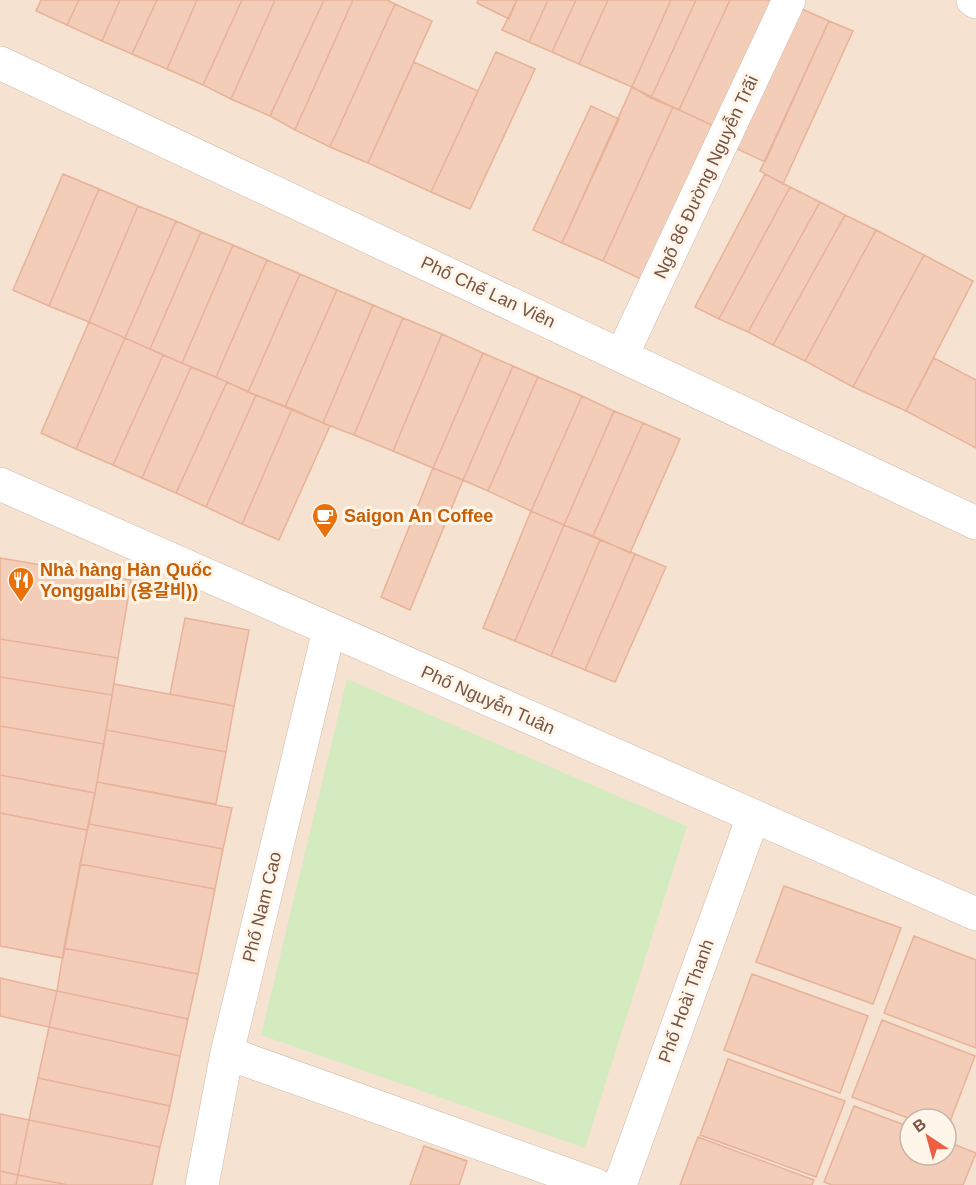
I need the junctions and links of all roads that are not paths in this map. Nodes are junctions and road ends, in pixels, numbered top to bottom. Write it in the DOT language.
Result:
graph roads {
  1 [pos="789,0"];
  2 [pos="0,63"];
  3 [pos="622,355"];
  4 [pos="0,484"];
  5 [pos="976,523"];
  6 [pos="329,630"];
  7 [pos="753,817"];
  8 [pos="976,914"];
  9 [pos="226,1053"];
  10 [pos="202,1185"];
  11 [pos="596,1185"];
  12 [pos="620,1185"];
  1 -- 3 [label="street, Ngõ 86 Đường Nguyễn Trãi"];
  2 -- 3 [label="street, Phố Chế Lan Viên"];
  3 -- 5 [label="street, Phố Chế Lan Viên"];
  4 -- 6 [label="street, Phố Nguyễn Tuân"];
  6 -- 7 [label="street, Phố Nguyễn Tuân"];
  6 -- 9 [label="street, Phố Nam Cao"];
  7 -- 8 [label="street, Phố Nguyễn Tuân"];
  7 -- 12 [label="street, Phố Hoài Thanh"];
  9 -- 10 [label="street, Phố Nam Cao"];
  9 -- 11 [label="street"];
}
